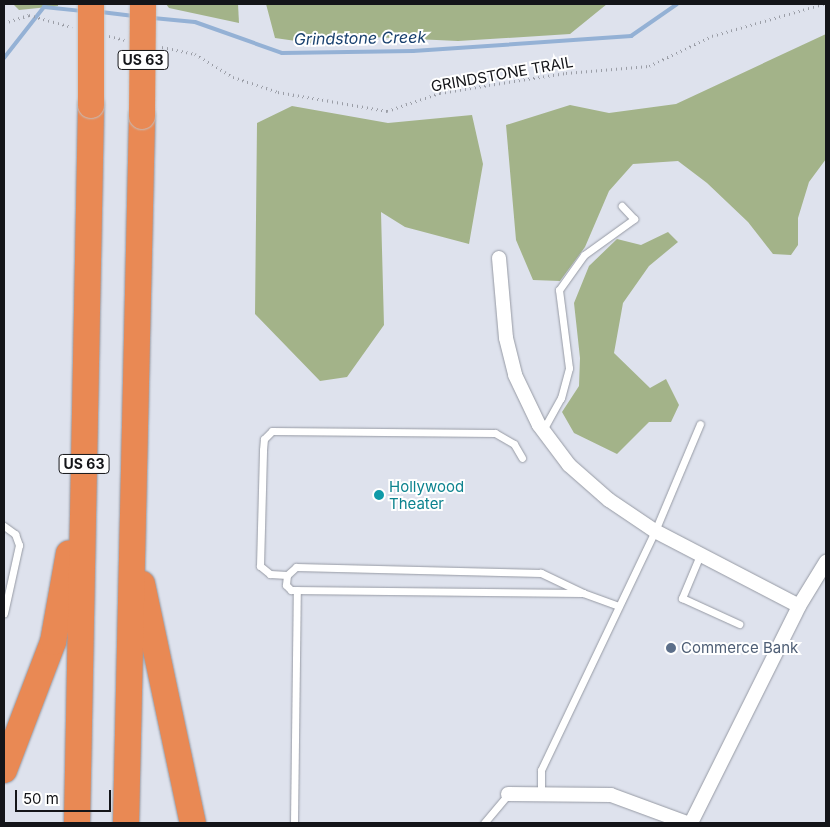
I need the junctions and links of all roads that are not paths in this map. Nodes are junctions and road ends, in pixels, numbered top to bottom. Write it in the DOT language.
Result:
graph roads {
  1 [pos="91,4"];
  2 [pos="143,4"];
  3 [pos="622,206"];
  4 [pos="499,258"];
  5 [pos="700,424"];
  6 [pos="543,430"];
  7 [pos="522,458"];
  8 [pos="83,468"];
  9 [pos="4,526"];
  10 [pos="655,531"];
  11 [pos="132,542"];
  12 [pos="700,555"];
  13 [pos="826,562"];
  14 [pos="286,575"];
  15 [pos="297,590"];
  16 [pos="583,593"];
  17 [pos="619,606"];
  18 [pos="799,606"];
  19 [pos="4,613"];
  20 [pos="739,624"];
  21 [pos="4,770"];
  22 [pos="508,794"];
  23 [pos="541,794"];
  24 [pos="76,823"];
  25 [pos="126,823"];
  26 [pos="193,823"];
  27 [pos="294,823"];
  28 [pos="484,823"];
  29 [pos="689,823"];
  1 -- 8 [label="highway, US 63, bridge"];
  2 -- 11 [label="highway, US 63, bridge"];
  3 -- 6 [label="lane"];
  4 -- 6 [label="street"];
  5 -- 10 [label="lane"];
  6 -- 10 [label="street"];
  7 -- 14 [label="lane"];
  8 -- 21 [label="highway"];
  8 -- 24 [label="highway, US 63"];
  9 -- 19 [label="lane"];
  10 -- 12 [label="street"];
  10 -- 17 [label="lane"];
  11 -- 25 [label="highway, US 63"];
  11 -- 26 [label="highway"];
  12 -- 18 [label="street"];
  12 -- 20 [label="lane"];
  13 -- 18 [label="street"];
  14 -- 15 [label="lane"];
  14 -- 16 [label="lane"];
  15 -- 16 [label="lane"];
  15 -- 27 [label="lane"];
  16 -- 17 [label="lane"];
  17 -- 23 [label="lane"];
  18 -- 29 [label="street"];
  22 -- 23 [label="street"];
  22 -- 28 [label="lane"];
  23 -- 29 [label="street"];
}
